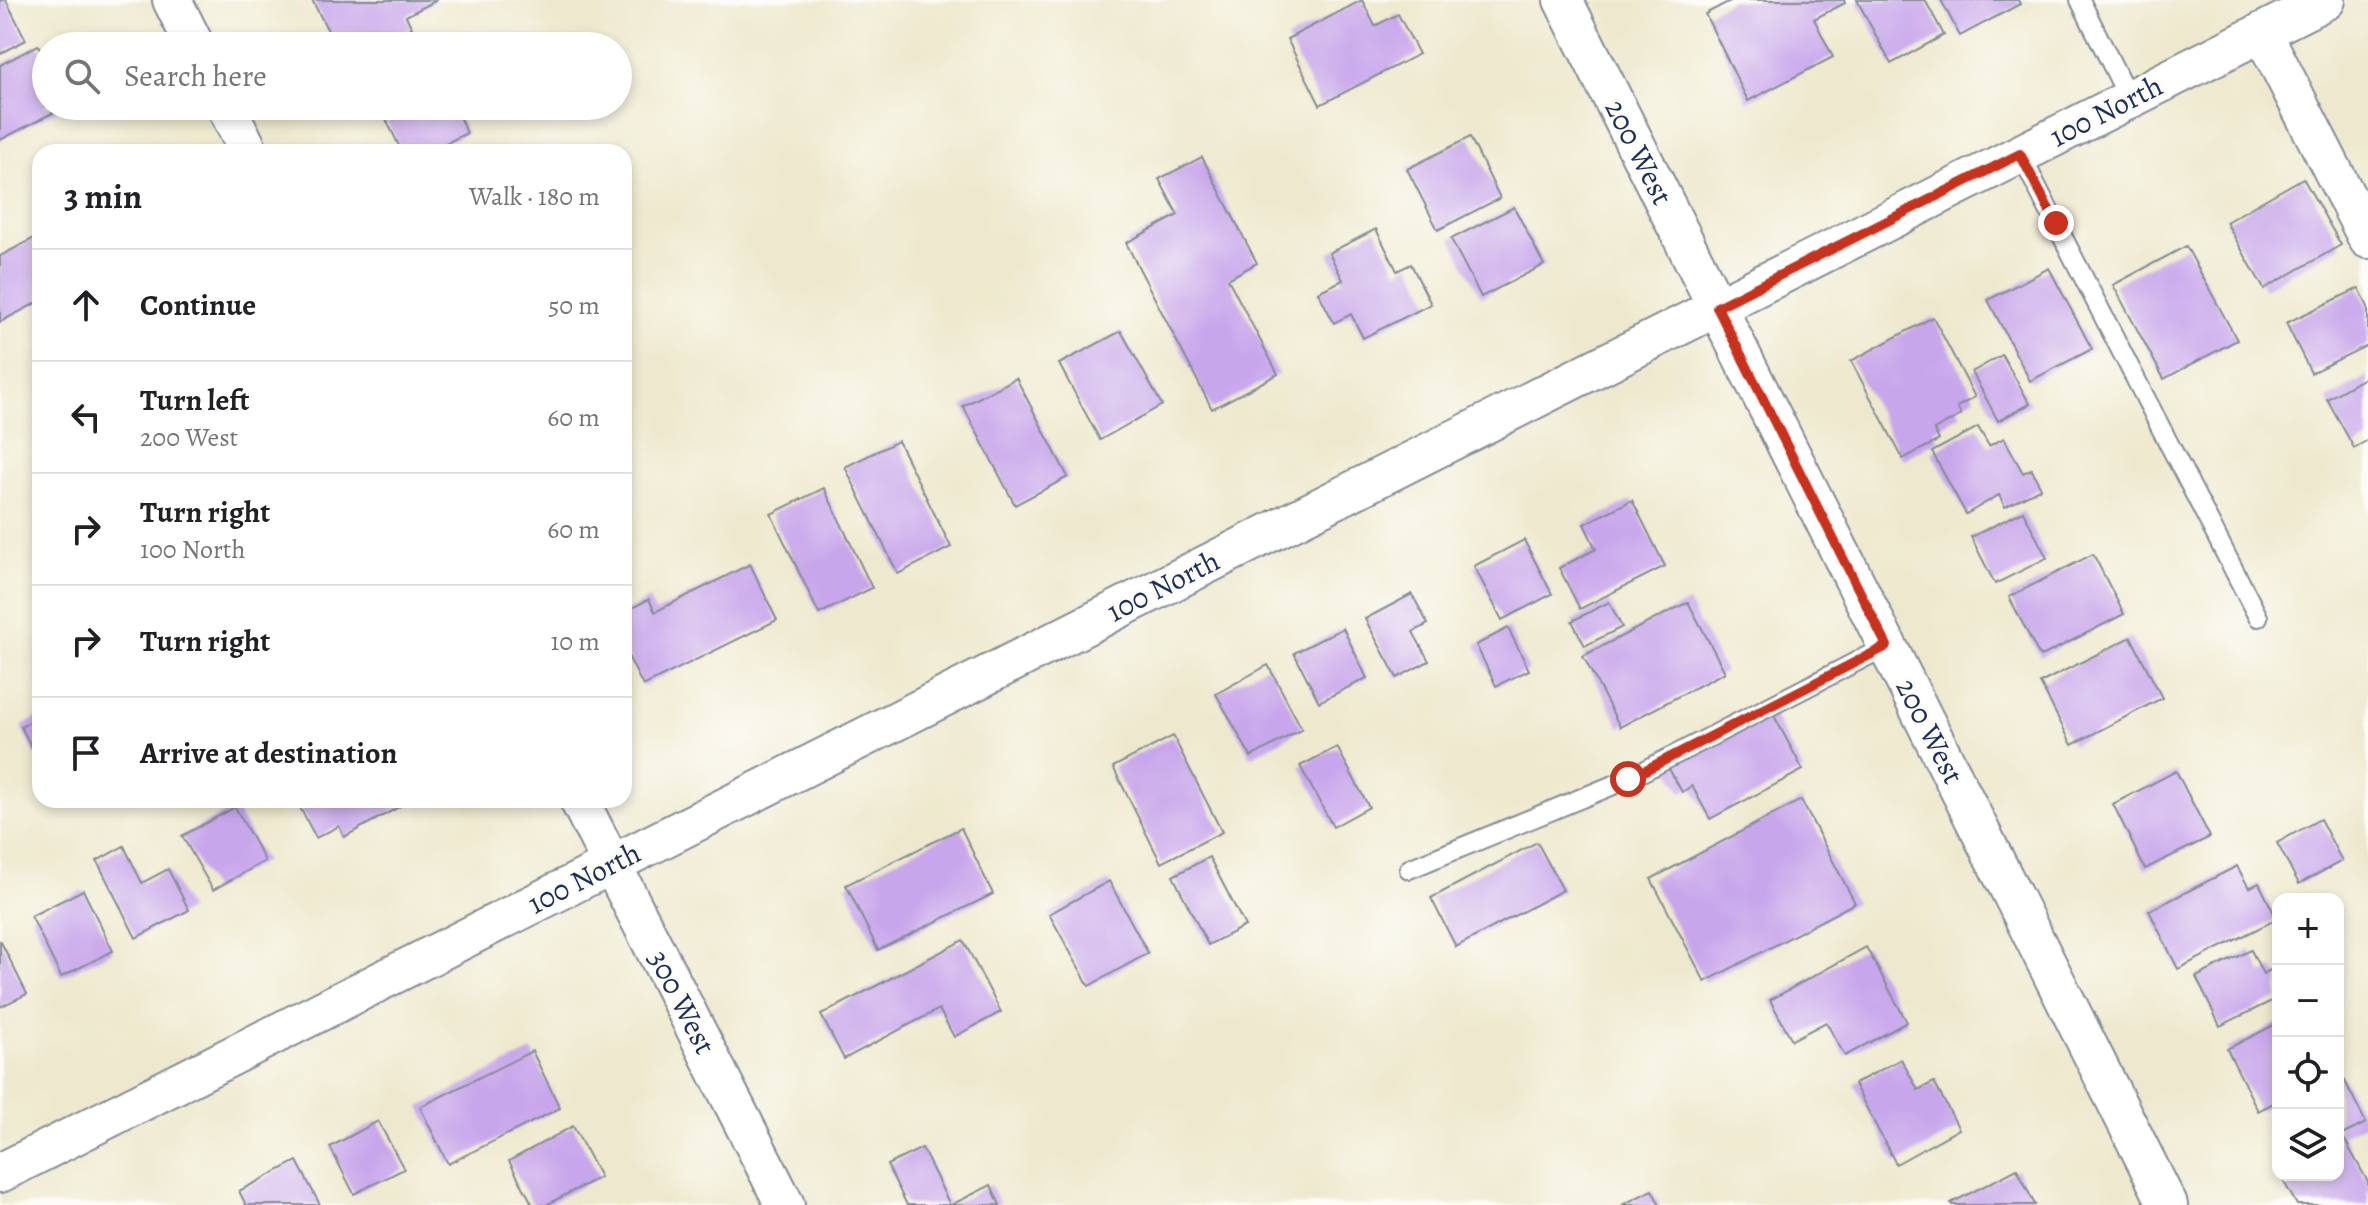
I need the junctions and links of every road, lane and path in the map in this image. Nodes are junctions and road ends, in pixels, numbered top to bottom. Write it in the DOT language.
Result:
graph roads {
  1 [pos="172,0"];
  2 [pos="1563,0"];
  3 [pos="2080,0"];
  4 [pos="2326,0"];
  5 [pos="188,32"];
  6 [pos="2262,32"];
  7 [pos="2129,99"];
  8 [pos="233,120"];
  9 [pos="245,144"];
  10 [pos="2020,154"];
  11 [pos="2368,239"];
  12 [pos="1717,307"];
  13 [pos="2258,617"];
  14 [pos="1887,646"];
  15 [pos="583,808"];
  16 [pos="611,865"];
  17 [pos="1409,869"];
  18 [pos="0,1173"];
  19 [pos="785,1205"];
  20 [pos="2168,1205"];
  1 -- 5 [label="street"];
  2 -- 12 [label="street, 200 West"];
  3 -- 7 [label="lane"];
  4 -- 6 [label="street, 100 North"];
  6 -- 7 [label="street, 100 North"];
  6 -- 11 [label="street"];
  7 -- 10 [label="street, 100 North"];
  8 -- 9 [label="street"];
  10 -- 12 [label="street, 100 North"];
  10 -- 13 [label="lane"];
  12 -- 14 [label="street, 200 West"];
  12 -- 16 [label="street, 100 North"];
  14 -- 17 [label="lane"];
  14 -- 20 [label="street, 200 West"];
  15 -- 16 [label="street, 300 West"];
  16 -- 18 [label="street, 100 North"];
  16 -- 19 [label="street, 300 West"];
}
